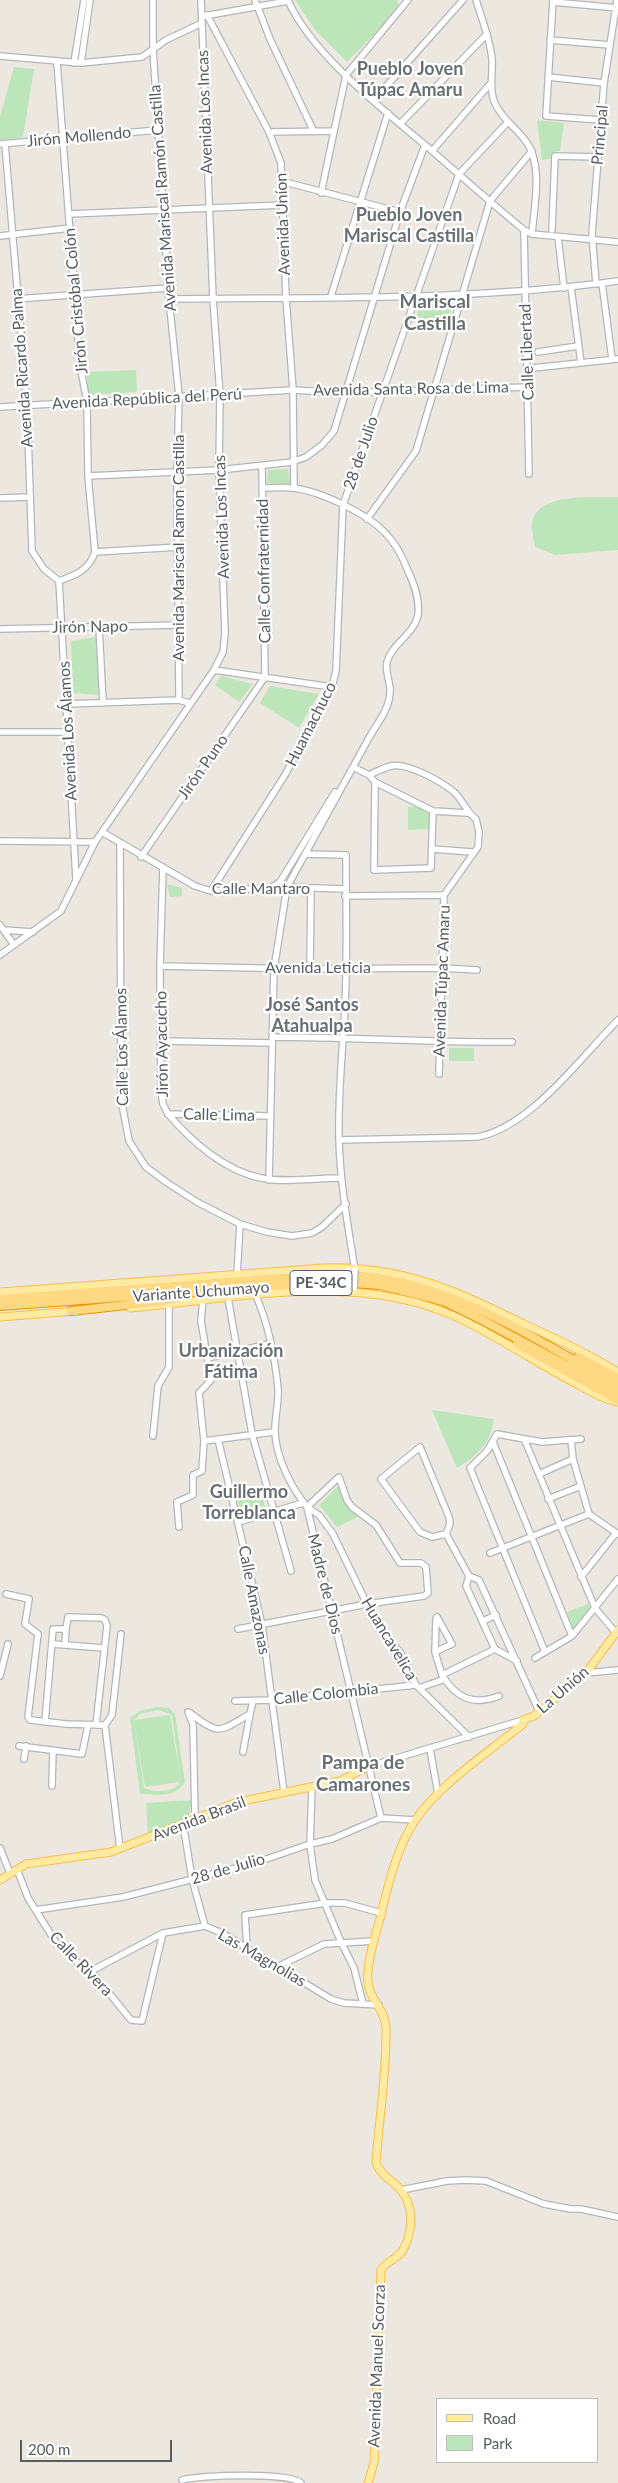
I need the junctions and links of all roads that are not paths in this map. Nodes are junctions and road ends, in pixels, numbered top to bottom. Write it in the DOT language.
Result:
graph roads {
  1 [pos="84,0"];
  2 [pos="90,0"];
  3 [pos="153,0"];
  4 [pos="201,0"];
  5 [pos="288,0"];
  6 [pos="400,0"];
  7 [pos="408,0"];
  8 [pos="463,0"];
  9 [pos="476,0"];
  10 [pos="617,0"];
  11 [pos="553,1"];
  12 [pos="256,3"];
  13 [pos="402,6"];
  14 [pos="617,8"];
  15 [pos="204,18"];
  16 [pos="487,34"];
  17 [pos="550,40"];
  18 [pos="610,45"];
  19 [pos="153,49"];
  20 [pos="0,56"];
  21 [pos="57,62"];
  22 [pos="74,63"];
  23 [pos="81,63"];
  24 [pos="346,75"];
  25 [pos="548,77"];
  26 [pos="491,83"];
  27 [pos="604,84"];
  28 [pos="374,100"];
  29 [pos="388,113"];
  30 [pos="601,120"];
  31 [pos="508,122"];
  32 [pos="400,124"];
  33 [pos="158,130"];
  34 [pos="333,131"];
  35 [pos="269,132"];
  36 [pos="314,132"];
  37 [pos="64,139"];
  38 [pos="2,144"];
  39 [pos="425,145"];
  40 [pos="432,151"];
  41 [pos="532,151"];
  42 [pos="598,157"];
  43 [pos="459,174"];
  44 [pos="281,181"];
  45 [pos="321,193"];
  46 [pos="490,201"];
  47 [pos="362,203"];
  48 [pos="282,205"];
  49 [pos="209,208"];
  50 [pos="163,209"];
  51 [pos="400,212"];
  52 [pos="69,214"];
  53 [pos="70,228"];
  54 [pos="524,230"];
  55 [pos="552,230"];
  56 [pos="532,234"];
  57 [pos="12,235"];
  58 [pos="0,236"];
  59 [pos="558,237"];
  60 [pos="592,240"];
  61 [pos="618,242"];
  62 [pos="618,281"];
  63 [pos="599,284"];
  64 [pos="168,288"];
  65 [pos="568,288"];
  66 [pos="525,291"];
  67 [pos="461,294"];
  68 [pos="74,295"];
  69 [pos="416,295"];
  70 [pos="331,296"];
  71 [pos="374,296"];
  72 [pos="286,298"];
  73 [pos="16,299"];
  74 [pos="213,299"];
  75 [pos="169,300"];
  76 [pos="578,346"];
  77 [pos="538,352"];
  78 [pos="615,359"];
  79 [pos="581,363"];
  80 [pos="533,368"];
  81 [pos="528,387"];
  82 [pos="293,390"];
  83 [pos="433,390"];
  84 [pos="383,391"];
  85 [pos="345,392"];
  86 [pos="220,395"];
  87 [pos="179,396"];
  88 [pos="87,402"];
  89 [pos="26,405"];
  90 [pos="0,408"];
  91 [pos="292,462"];
  92 [pos="262,466"];
  93 [pos="220,470"];
  94 [pos="177,472"];
  95 [pos="529,474"];
  96 [pos="88,476"];
  97 [pos="262,488"];
  98 [pos="294,488"];
  99 [pos="30,496"];
  100 [pos="0,498"];
  101 [pos="343,505"];
  102 [pos="367,519"];
  103 [pos="179,547"];
  104 [pos="95,552"];
  105 [pos="60,581"];
  106 [pos="180,624"];
  107 [pos="99,627"];
  108 [pos="62,628"];
  109 [pos="0,629"];
  110 [pos="214,670"];
  111 [pos="265,677"];
  112 [pos="332,687"];
  113 [pos="179,700"];
  114 [pos="103,703"];
  115 [pos="189,703"];
  116 [pos="66,704"];
  117 [pos="0,732"];
  118 [pos="68,732"];
  119 [pos="353,768"];
  120 [pos="369,775"];
  121 [pos="375,782"];
  122 [pos="344,783"];
  123 [pos="433,811"];
  124 [pos="468,813"];
  125 [pos="102,832"];
  126 [pos="0,841"];
  127 [pos="74,842"];
  128 [pos="95,842"];
  129 [pos="120,843"];
  130 [pos="432,849"];
  131 [pos="472,852"];
  132 [pos="305,854"];
  133 [pos="141,857"];
  134 [pos="163,868"];
  135 [pos="76,881"];
  136 [pos="287,887"];
  137 [pos="311,888"];
  138 [pos="257,889"];
  139 [pos="211,891"];
  140 [pos="345,892"];
  141 [pos="444,895"];
  142 [pos="2,927"];
  143 [pos="33,932"];
  144 [pos="14,945"];
  145 [pos="0,954"];
  146 [pos="160,966"];
  147 [pos="346,968"];
  148 [pos="443,968"];
  149 [pos="274,969"];
  150 [pos="310,969"];
  151 [pos="476,970"];
  152 [pos="618,1020"];
  153 [pos="343,1037"];
  154 [pos="272,1040"];
  155 [pos="162,1041"];
  156 [pos="440,1042"];
  157 [pos="512,1042"];
  158 [pos="440,1074"];
  159 [pos="168,1114"];
  160 [pos="270,1116"];
  161 [pos="339,1140"];
  162 [pos="341,1178"];
  163 [pos="269,1180"];
  164 [pos="346,1204"];
  165 [pos="240,1224"];
  166 [pos="352,1267"];
  167 [pos="237,1275"];
  168 [pos="350,1290"];
  169 [pos="0,1292"];
  170 [pos="197,1292"];
  171 [pos="256,1296"];
  172 [pos="228,1298"];
  173 [pos="0,1299"];
  174 [pos="202,1300"];
  175 [pos="169,1305"];
  176 [pos="0,1306"];
  177 [pos="71,1311"];
  178 [pos="0,1317"];
  179 [pos="505,1332"];
  180 [pos="528,1336"];
  181 [pos="269,1344"];
  182 [pos="239,1351"];
  183 [pos="207,1358"];
  184 [pos="618,1372"];
  185 [pos="618,1378"];
  186 [pos="618,1385"];
  187 [pos="618,1393"];
  188 [pos="618,1401"];
  189 [pos="274,1432"];
  190 [pos="252,1434"];
  191 [pos="153,1436"];
  192 [pos="218,1439"];
  193 [pos="581,1439"];
  194 [pos="571,1440"];
  195 [pos="204,1441"];
  196 [pos="525,1441"];
  197 [pos="493,1442"];
  198 [pos="573,1459"];
  199 [pos="538,1474"];
  200 [pos="581,1486"];
  201 [pos="548,1499"];
  202 [pos="305,1505"];
  203 [pos="273,1510"];
  204 [pos="589,1514"];
  205 [pos="238,1522"];
  206 [pos="179,1526"];
  207 [pos="559,1526"];
  208 [pos="446,1534"];
  209 [pos="617,1534"];
  210 [pos="532,1537"];
  211 [pos="503,1548"];
  212 [pos="490,1553"];
  213 [pos="291,1571"];
  214 [pos="469,1576"];
  215 [pos="581,1577"];
  216 [pos="618,1579"];
  217 [pos="6,1594"];
  218 [pos="367,1604"];
  219 [pos="595,1608"];
  220 [pos="332,1612"];
  221 [pos="496,1615"];
  222 [pos="482,1622"];
  223 [pos="262,1625"];
  224 [pos="66,1629"];
  225 [pos="238,1630"];
  226 [pos="617,1632"];
  227 [pos="121,1634"];
  228 [pos="572,1636"];
  229 [pos="8,1644"];
  230 [pos="52,1644"];
  231 [pos="65,1645"];
  232 [pos="104,1648"];
  233 [pos="495,1648"];
  234 [pos="435,1652"];
  235 [pos="545,1652"];
  236 [pos="535,1658"];
  237 [pos="518,1661"];
  238 [pos="618,1670"];
  239 [pos="586,1673"];
  240 [pos="0,1676"];
  241 [pos="444,1677"];
  242 [pos="417,1686"];
  243 [pos="350,1690"];
  244 [pos="499,1696"];
  245 [pos="270,1700"];
  246 [pos="236,1701"];
  247 [pos="253,1701"];
  248 [pos="540,1711"];
  249 [pos="188,1712"];
  250 [pos="250,1714"];
  251 [pos="523,1720"];
  252 [pos="45,1722"];
  253 [pos="196,1722"];
  254 [pos="105,1725"];
  255 [pos="88,1726"];
  256 [pos="96,1726"];
  257 [pos="469,1738"];
  258 [pos="430,1749"];
  259 [pos="54,1750"];
  260 [pos="243,1752"];
  261 [pos="24,1759"];
  262 [pos="367,1767"];
  263 [pos="52,1786"];
  264 [pos="312,1786"];
  265 [pos="284,1792"];
  266 [pos="438,1794"];
  267 [pos="195,1818"];
  268 [pos="381,1818"];
  269 [pos="415,1820"];
  270 [pos="183,1823"];
  271 [pos="310,1844"];
  272 [pos="0,1848"];
  273 [pos="120,1849"];
  274 [pos="17,1869"];
  275 [pos="10,1873"];
  276 [pos="192,1879"];
  277 [pos="0,1880"];
  278 [pos="326,1903"];
  279 [pos="36,1910"];
  280 [pos="381,1913"];
  281 [pos="205,1926"];
  282 [pos="162,1933"];
  283 [pos="374,1941"];
  284 [pos="341,1942"];
  285 [pos="247,1947"];
  286 [pos="277,1967"];
  287 [pos="91,1971"];
  288 [pos="363,2004"];
  289 [pos="378,2005"];
  290 [pos="401,2190"];
  291 [pos="618,2218"];
  292 [pos="208,2476"];
  293 [pos="245,2476"];
  294 [pos="182,2480"];
  295 [pos="207,2483"];
  296 [pos="244,2483"];
  297 [pos="301,2483"];
  298 [pos="368,2483"];
  1 -- 22 [label="street"];
  2 -- 23 [label="street"];
  3 -- 19 [label="street, Avenida Mariscal Ramón Castilla"];
  4 -- 15 [label="street, Avenida Los Incas"];
  5 -- 12 [label="street"];
  5 -- 24 [label="street"];
  6 -- 13 [label="street"];
  7 -- 13 [label="street"];
  8 -- 28 [label="street"];
  9 -- 16 [label="street"];
  10 -- 14 [label="street, Principal"];
  11 -- 14 [label="street"];
  11 -- 17 [label="street"];
  12 -- 15 [label="street"];
  12 -- 36 [label="street"];
  13 -- 24 [label="street"];
  14 -- 18 [label="street, Principal"];
  15 -- 19 [label="street"];
  15 -- 35 [label="street, Avenida Uníon"];
  15 -- 49 [label="street, Avenida Los Incas"];
  16 -- 26 [label="street"];
  16 -- 32 [label="street"];
  17 -- 18 [label="street"];
  17 -- 25 [label="street"];
  18 -- 27 [label="street, Principal"];
  19 -- 23 [label="street"];
  19 -- 33 [label="street, Avenida Mariscal Ramón Castilla"];
  20 -- 21 [label="street"];
  21 -- 22 [label="street"];
  21 -- 37 [label="street, Jirón Cristóbal Colón"];
  22 -- 23 [label="street"];
  24 -- 28 [label="street"];
  24 -- 34 [label="street"];
  25 -- 27 [label="street"];
  25 -- 30 [label="street"];
  26 -- 31 [label="street"];
  26 -- 40 [label="street"];
  27 -- 30 [label="street, Principal"];
  28 -- 29 [label="street"];
  29 -- 32 [label="street"];
  29 -- 47 [label="street"];
  30 -- 42 [label="street, Principal"];
  31 -- 41 [label="street"];
  31 -- 43 [label="street"];
  32 -- 39 [label="street"];
  33 -- 37 [label="street, Jirón Mollendo"];
  33 -- 50 [label="street, Avenida Mariscal Ramón Castilla"];
  34 -- 36 [label="street"];
  34 -- 45 [label="street"];
  35 -- 36 [label="street"];
  35 -- 44 [label="street, Avenida Uníon"];
  37 -- 38 [label="street, Jirón Mollendo"];
  37 -- 52 [label="street, Jirón Cristóbal Colón"];
  38 -- 57 [label="street, Avenida Ricardo Palma"];
  39 -- 40 [label="street"];
  39 -- 51 [label="street"];
  40 -- 43 [label="street"];
  41 -- 46 [label="street"];
  41 -- 56 [label="street"];
  42 -- 55 [label="street"];
  42 -- 60 [label="street, Principal"];
  43 -- 46 [label="street"];
  43 -- 69 [label="street, 28 de Julio"];
  44 -- 45 [label="street"];
  44 -- 48 [label="street, Avenida Uníon"];
  45 -- 47 [label="street"];
  46 -- 54 [label="street"];
  46 -- 67 [label="street"];
  47 -- 51 [label="street"];
  47 -- 70 [label="street"];
  48 -- 49 [label="street"];
  48 -- 72 [label="street, Avenida Uníon"];
  49 -- 50 [label="street"];
  49 -- 74 [label="street, Avenida Los Incas"];
  50 -- 52 [label="street"];
  50 -- 64 [label="street, Avenida Mariscal Ramón Castilla"];
  51 -- 71 [label="street"];
  52 -- 53 [label="street, Jirón Cristóbal Colón"];
  53 -- 57 [label="street"];
  53 -- 68 [label="street, Jirón Cristóbal Colón"];
  54 -- 56 [label="street"];
  54 -- 66 [label="street, Calle Libertad"];
  56 -- 59 [label="street"];
  57 -- 58 [label="street"];
  57 -- 73 [label="street, Avenida Ricardo Palma"];
  59 -- 60 [label="street"];
  59 -- 65 [label="street"];
  60 -- 61 [label="street"];
  60 -- 63 [label="street, Principal"];
  62 -- 63 [label="street"];
  63 -- 65 [label="street"];
  63 -- 78 [label="street, Principal"];
  64 -- 68 [label="street"];
  64 -- 75 [label="street, Avenida Mariscal Ramón Castilla"];
  65 -- 66 [label="street"];
  65 -- 76 [label="street"];
  66 -- 67 [label="street"];
  66 -- 81 [label="street, Calle Libertad"];
  67 -- 69 [label="street"];
  67 -- 83 [label="street"];
  68 -- 73 [label="street"];
  68 -- 88 [label="street, Jirón Cristóbal Colón"];
  69 -- 71 [label="street"];
  69 -- 84 [label="street, 28 de Julio"];
  70 -- 71 [label="street"];
  70 -- 72 [label="street"];
  71 -- 85 [label="street"];
  72 -- 74 [label="street"];
  72 -- 82 [label="street, Avenida Uníon"];
  73 -- 89 [label="street, Avenida Ricardo Palma"];
  74 -- 75 [label="street"];
  74 -- 86 [label="street, Avenida Los Incas"];
  75 -- 87 [label="street, Avenida Mariscal Ramón Castilla"];
  76 -- 77 [label="street"];
  76 -- 79 [label="street"];
  78 -- 79 [label="street"];
  79 -- 80 [label="street"];
  81 -- 83 [label="street, Avenida Santa Rosa de Lima"];
  81 -- 95 [label="street, Calle Libertad"];
  82 -- 85 [label="street, Avenida Santa Rosa de Lima"];
  82 -- 86 [label="street, Avenida República del Perú"];
  82 -- 91 [label="street, Avenida Uníon"];
  83 -- 84 [label="street, Avenida Santa Rosa de Lima"];
  83 -- 102 [label="street"];
  84 -- 85 [label="street, Avenida Santa Rosa de Lima"];
  84 -- 101 [label="street, 28 de Julio"];
  85 -- 91 [label="street"];
  86 -- 87 [label="street, Avenida República del Perú"];
  86 -- 93 [label="street, Avenida Los Incas"];
  87 -- 88 [label="street, Avenida República del Perú"];
  87 -- 94 [label="street, Avenida Mariscal Ramon Castilla"];
  88 -- 89 [label="street, Avenida República del Perú"];
  88 -- 96 [label="street, Jirón Cristóbal Colón"];
  89 -- 90 [label="street, Avenida República del Perú"];
  89 -- 99 [label="street, Avenida Ricardo Palma"];
  91 -- 92 [label="street"];
  91 -- 98 [label="street"];
  92 -- 93 [label="street"];
  92 -- 97 [label="street, Calle Confraternidad"];
  93 -- 94 [label="street"];
  93 -- 110 [label="street, Avenida Los Incas"];
  94 -- 96 [label="street"];
  94 -- 103 [label="street, Avenida Mariscal Ramon Castilla"];
  96 -- 104 [label="street, Jirón Cristóbal Colón"];
  97 -- 98 [label="street"];
  97 -- 111 [label="street, Calle Confraternidad"];
  98 -- 101 [label="street"];
  99 -- 100 [label="street"];
  99 -- 105 [label="street, Avenida Ricardo Palma"];
  101 -- 102 [label="street"];
  101 -- 112 [label="street, Huamachuco"];
  102 -- 119 [label="street"];
  103 -- 104 [label="street"];
  103 -- 106 [label="street, Avenida Mariscal Ramon Castilla"];
  104 -- 105 [label="street"];
  105 -- 108 [label="street, Avenida Los Álamos"];
  106 -- 107 [label="street, Jirón Napo"];
  106 -- 113 [label="street, Avenida Mariscal Ramon Castilla"];
  107 -- 108 [label="street, Jirón Napo"];
  107 -- 114 [label="street"];
  108 -- 109 [label="street, Jirón Napo"];
  108 -- 116 [label="street, Avenida Los Álamos"];
  110 -- 111 [label="street"];
  110 -- 115 [label="street, Avenida Los Incas"];
  111 -- 112 [label="street"];
  111 -- 133 [label="street, Jirón Puno"];
  112 -- 139 [label="street, Huamachuco"];
  113 -- 114 [label="street"];
  113 -- 115 [label="street"];
  114 -- 116 [label="street"];
  115 -- 125 [label="street, Avenida Los Incas"];
  116 -- 118 [label="street, Avenida Los Álamos"];
  117 -- 118 [label="street"];
  118 -- 127 [label="street, Avenida Los Álamos"];
  119 -- 120 [label="street"];
  119 -- 122 [label="street"];
  120 -- 121 [label="street"];
  120 -- 124 [label="street, Avenida Túpac Amaru"];
  121 -- 123 [label="street"];
  121 -- 130 [label="street"];
  122 -- 132 [label="street"];
  122 -- 138 [label="street"];
  123 -- 124 [label="street"];
  123 -- 130 [label="street"];
  124 -- 131 [label="street, Avenida Túpac Amaru"];
  125 -- 128 [label="street, Avenida Los Incas"];
  125 -- 129 [label="street, Calle Mantaro"];
  126 -- 127 [label="street"];
  127 -- 128 [label="street"];
  127 -- 135 [label="street, Avenida Los Álamos"];
  128 -- 135 [label="street, Avenida Los Incas"];
  129 -- 133 [label="street, Calle Mantaro"];
  129 -- 165 [label="street, Calle Los Álamos"];
  130 -- 131 [label="street"];
  131 -- 141 [label="street, Avenida Túpac Amaru"];
  132 -- 136 [label="street"];
  132 -- 140 [label="street"];
  133 -- 134 [label="street, Calle Mantaro"];
  134 -- 139 [label="street, Calle Mantaro"];
  134 -- 146 [label="street, Jirón Ayacucho"];
  135 -- 143 [label="street, Avenida Los Incas"];
  136 -- 137 [label="street, Calle Mantaro"];
  136 -- 138 [label="street, Calle Mantaro"];
  136 -- 149 [label="street"];
  137 -- 140 [label="street, Calle Mantaro"];
  137 -- 150 [label="street"];
  138 -- 139 [label="street, Calle Mantaro"];
  140 -- 141 [label="street, Calle Mantaro"];
  140 -- 147 [label="street"];
  141 -- 148 [label="street, Avenida Túpac Amaru"];
  142 -- 143 [label="street"];
  142 -- 144 [label="street"];
  143 -- 144 [label="street, Avenida Los Incas"];
  144 -- 145 [label="street, Avenida Los Incas"];
  146 -- 149 [label="street, Avenida Leticia"];
  146 -- 155 [label="street, Jirón Ayacucho"];
  147 -- 148 [label="street, Avenida Leticia"];
  147 -- 150 [label="street, Avenida Leticia"];
  147 -- 153 [label="street"];
  148 -- 151 [label="street, Avenida Leticia"];
  148 -- 156 [label="street, Avenida Túpac Amaru"];
  149 -- 150 [label="street, Avenida Leticia"];
  149 -- 154 [label="street"];
  152 -- 161 [label="street"];
  153 -- 154 [label="street"];
  153 -- 156 [label="street"];
  153 -- 161 [label="street"];
  154 -- 155 [label="street"];
  154 -- 160 [label="street"];
  155 -- 159 [label="street, Jirón Ayacucho"];
  156 -- 157 [label="street"];
  156 -- 158 [label="street, Avenida Túpac Amaru"];
  159 -- 160 [label="street, Calle Lima"];
  159 -- 163 [label="street, Jirón Ayacucho"];
  160 -- 163 [label="street"];
  161 -- 162 [label="street"];
  162 -- 163 [label="street, Jirón Ayacucho"];
  162 -- 164 [label="street"];
  164 -- 165 [label="street, Calle Los Álamos"];
  164 -- 166 [label="street"];
  165 -- 167 [label="street"];
  166 -- 167 [label="main road, Variante Uchumayo"];
  166 -- 168 [label="street, bridge"];
  166 -- 184 [label="main road, Variante Uchumayo"];
  167 -- 169 [label="main road, Variante Uchumayo"];
  168 -- 171 [label="main road"];
  168 -- 188 [label="main road"];
  170 -- 176 [label="highway, Variante Uchumayo / PE-34C"];
  170 -- 177 [label="highway"];
  170 -- 179 [label="highway, Variante Uchumayo / PE-34C"];
  171 -- 172 [label="main road"];
  171 -- 181 [label="street, Madre de Dios"];
  172 -- 174 [label="main road"];
  172 -- 182 [label="street"];
  173 -- 180 [label="highway, Variante Uchumayo / PE-34C"];
  174 -- 175 [label="main road"];
  174 -- 183 [label="street"];
  175 -- 177 [label="main road"];
  175 -- 191 [label="street"];
  177 -- 178 [label="main road"];
  179 -- 187 [label="highway, Variante Uchumayo / PE-34C"];
  179 -- 188 [label="highway"];
  180 -- 185 [label="highway"];
  180 -- 186 [label="highway, Variante Uchumayo / PE-34C"];
  181 -- 182 [label="street"];
  181 -- 189 [label="street, Madre de Dios"];
  182 -- 183 [label="street"];
  182 -- 190 [label="street"];
  183 -- 195 [label="street"];
  189 -- 190 [label="street"];
  189 -- 202 [label="street, Madre de Dios"];
  190 -- 192 [label="street"];
  190 -- 203 [label="street"];
  192 -- 195 [label="street"];
  192 -- 205 [label="street, Calle Amazonas"];
  193 -- 194 [label="street"];
  194 -- 196 [label="street"];
  194 -- 198 [label="street"];
  195 -- 206 [label="street"];
  196 -- 197 [label="street"];
  196 -- 199 [label="street"];
  197 -- 210 [label="street"];
  197 -- 211 [label="street"];
  198 -- 199 [label="street"];
  198 -- 200 [label="street"];
  199 -- 201 [label="street"];
  200 -- 201 [label="street"];
  200 -- 204 [label="street"];
  201 -- 207 [label="street"];
  202 -- 203 [label="street"];
  202 -- 218 [label="street, Huancavelica"];
  202 -- 218 [label="street"];
  202 -- 220 [label="street, Madre de Dios"];
  203 -- 205 [label="street"];
  203 -- 213 [label="street"];
  204 -- 207 [label="street"];
  204 -- 209 [label="street"];
  205 -- 223 [label="street, Calle Amazonas"];
  207 -- 210 [label="street"];
  207 -- 215 [label="street"];
  208 -- 208 [label="street"];
  208 -- 214 [label="street"];
  209 -- 215 [label="street"];
  210 -- 211 [label="street"];
  210 -- 228 [label="street"];
  211 -- 212 [label="street"];
  211 -- 235 [label="street"];
  214 -- 221 [label="street"];
  214 -- 222 [label="street"];
  215 -- 219 [label="street"];
  216 -- 219 [label="street"];
  217 -- 252 [label="street"];
  218 -- 220 [label="street"];
  218 -- 242 [label="street, Huancavelica"];
  219 -- 226 [label="street"];
  219 -- 228 [label="street"];
  220 -- 223 [label="street"];
  220 -- 243 [label="street, Madre de Dios"];
  221 -- 222 [label="street"];
  221 -- 237 [label="street"];
  222 -- 233 [label="street"];
  223 -- 225 [label="street"];
  223 -- 245 [label="street, Calle Amazonas"];
  224 -- 230 [label="street"];
  224 -- 231 [label="street"];
  224 -- 232 [label="street"];
  226 -- 239 [label="main road, La Unión"];
  227 -- 254 [label="street"];
  228 -- 235 [label="street"];
  229 -- 240 [label="street"];
  230 -- 231 [label="street"];
  230 -- 252 [label="street"];
  231 -- 232 [label="street"];
  232 -- 256 [label="street"];
  233 -- 237 [label="street"];
  233 -- 241 [label="street, Calle Colombia"];
  234 -- 234 [label="street"];
  234 -- 241 [label="street"];
  235 -- 236 [label="street"];
  237 -- 248 [label="street"];
  238 -- 239 [label="street"];
  239 -- 248 [label="main road, La Unión"];
  241 -- 242 [label="street, Calle Colombia"];
  241 -- 244 [label="street"];
  242 -- 243 [label="street, Calle Colombia"];
  242 -- 257 [label="street, Huancavelica"];
  243 -- 245 [label="street, Calle Colombia"];
  243 -- 262 [label="street, Madre de Dios"];
  245 -- 247 [label="street, Calle Colombia"];
  245 -- 265 [label="street, Calle Amazonas"];
  246 -- 247 [label="street, Calle Colombia"];
  247 -- 250 [label="street"];
  248 -- 251 [label="main road, La Unión"];
  249 -- 253 [label="street"];
  250 -- 253 [label="street"];
  250 -- 260 [label="street"];
  251 -- 257 [label="street, Avenida Brasil"];
  251 -- 266 [label="main road, La Unión"];
  252 -- 255 [label="street"];
  253 -- 267 [label="street"];
  254 -- 256 [label="street"];
  254 -- 273 [label="street"];
  255 -- 256 [label="street"];
  255 -- 259 [label="street"];
  257 -- 258 [label="street, Avenida Brasil"];
  258 -- 262 [label="street, Avenida Brasil"];
  258 -- 266 [label="street"];
  259 -- 261 [label="street"];
  259 -- 263 [label="street"];
  262 -- 264 [label="main road, Avenida Brasil"];
  262 -- 268 [label="street, Madre de Dios"];
  264 -- 265 [label="main road, Avenida Brasil"];
  264 -- 271 [label="street"];
  265 -- 267 [label="main road, Avenida Brasil"];
  266 -- 269 [label="main road, La Unión"];
  267 -- 270 [label="main road, Avenida Brasil"];
  268 -- 269 [label="street, 28 de Julio"];
  268 -- 271 [label="street, 28 de Julio"];
  269 -- 280 [label="main road, Avenida Manuel Scorza"];
  270 -- 273 [label="main road, Avenida Brasil"];
  270 -- 276 [label="street"];
  271 -- 276 [label="street, 28 de Julio"];
  271 -- 278 [label="street"];
  272 -- 275 [label="street"];
  273 -- 274 [label="main road, Avenida Brasil"];
  274 -- 275 [label="main road, Avenida Brasil"];
  274 -- 279 [label="street, Calle Rivera"];
  275 -- 277 [label="main road, Avenida Brasil"];
  276 -- 279 [label="street, 28 de Julio"];
  276 -- 281 [label="street"];
  278 -- 280 [label="street"];
  278 -- 284 [label="street"];
  278 -- 285 [label="street"];
  279 -- 287 [label="street, Calle Rivera"];
  280 -- 283 [label="main road, Avenida Manuel Scorza"];
  281 -- 282 [label="street, Las Magnolias"];
  281 -- 285 [label="street, Las Magnolias"];
  282 -- 287 [label="street, Las Magnolias"];
  282 -- 287 [label="street, Calle Rivera"];
  283 -- 284 [label="street"];
  283 -- 289 [label="main road, Avenida Manuel Scorza"];
  284 -- 286 [label="street"];
  284 -- 288 [label="street"];
  285 -- 286 [label="street, Las Magnolias"];
  286 -- 288 [label="street, Las Magnolias"];
  288 -- 289 [label="street, Las Magnolias"];
  289 -- 290 [label="main road, Avenida Manuel Scorza"];
  290 -- 291 [label="street"];
  290 -- 298 [label="main road, Avenida Manuel Scorza"];
  292 -- 293 [label="street"];
  292 -- 294 [label="street"];
  292 -- 295 [label="street"];
  293 -- 296 [label="street"];
  293 -- 297 [label="street"];
}
